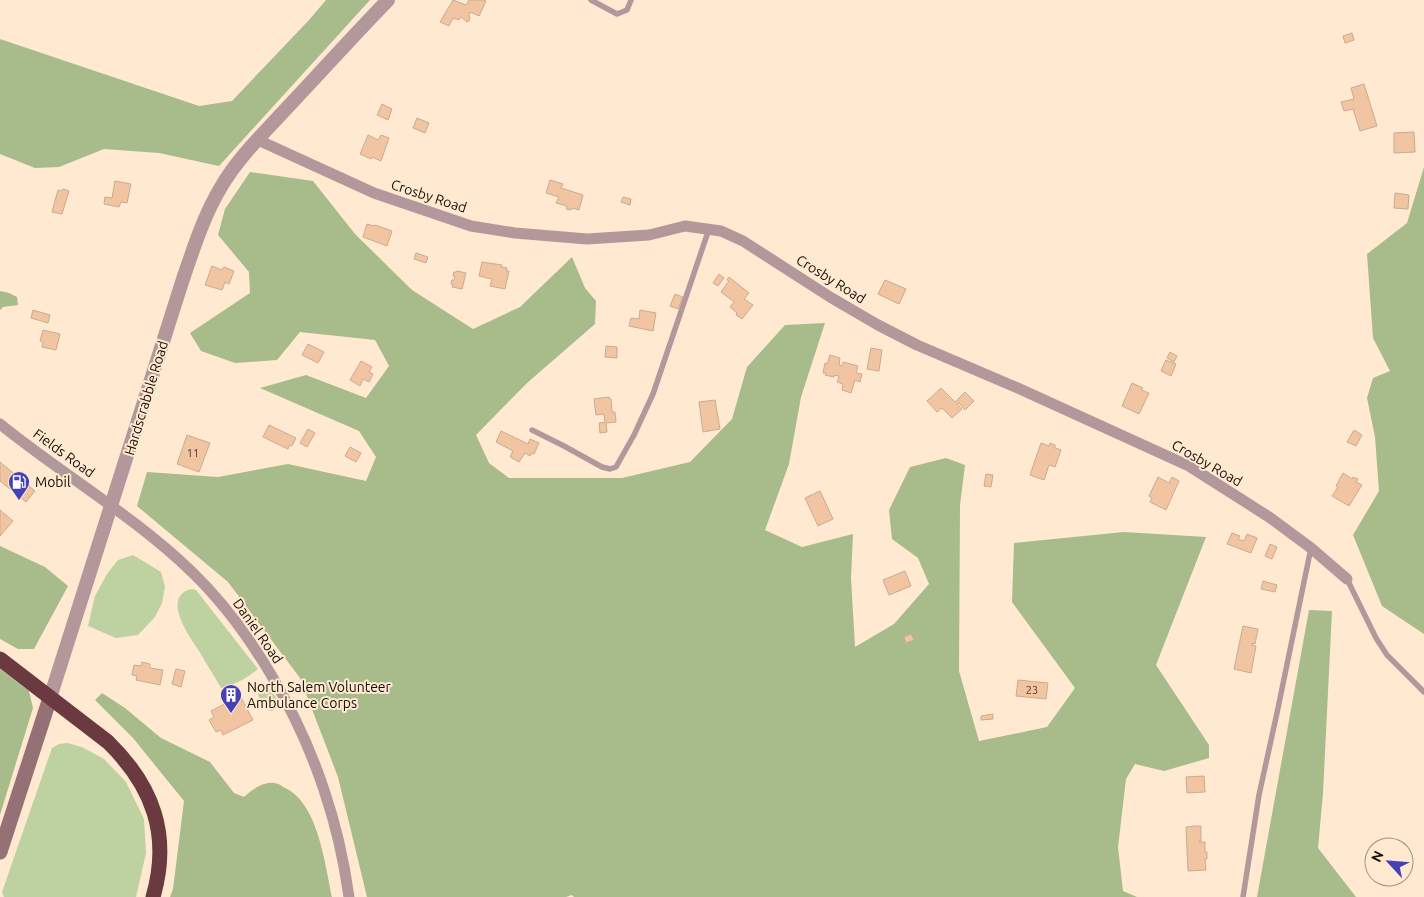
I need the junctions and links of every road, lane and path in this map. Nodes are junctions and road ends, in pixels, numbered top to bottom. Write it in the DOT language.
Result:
graph roads {
  1 [pos="388,0"];
  2 [pos="591,0"];
  3 [pos="631,0"];
  4 [pos="258,140"];
  5 [pos="709,229"];
  6 [pos="0,424"];
  7 [pos="532,430"];
  8 [pos="112,506"];
  9 [pos="1311,548"];
  10 [pos="1347,580"];
  11 [pos="0,659"];
  12 [pos="1424,692"];
  13 [pos="50,698"];
  14 [pos="0,852"];
  15 [pos="153,897"];
  16 [pos="349,897"];
  17 [pos="1243,897"];
  1 -- 4 [label="street, Hardscrabble Road"];
  2 -- 3 [label="lane"];
  4 -- 5 [label="street, Crosby Road"];
  4 -- 8 [label="street, Hardscrabble Road"];
  5 -- 7 [label="lane"];
  5 -- 9 [label="street, Crosby Road"];
  6 -- 8 [label="street, Fields Road"];
  8 -- 13 [label="street, Hardscrabble Road"];
  8 -- 16 [label="street, Daniel Road"];
  9 -- 10 [label="street, Crosby Road"];
  9 -- 17 [label="lane"];
  10 -- 12 [label="lane"];
  11 -- 13 [label="highway"];
  13 -- 14 [label="main road, Hardscrabble Road"];
  13 -- 15 [label="highway"];
}
